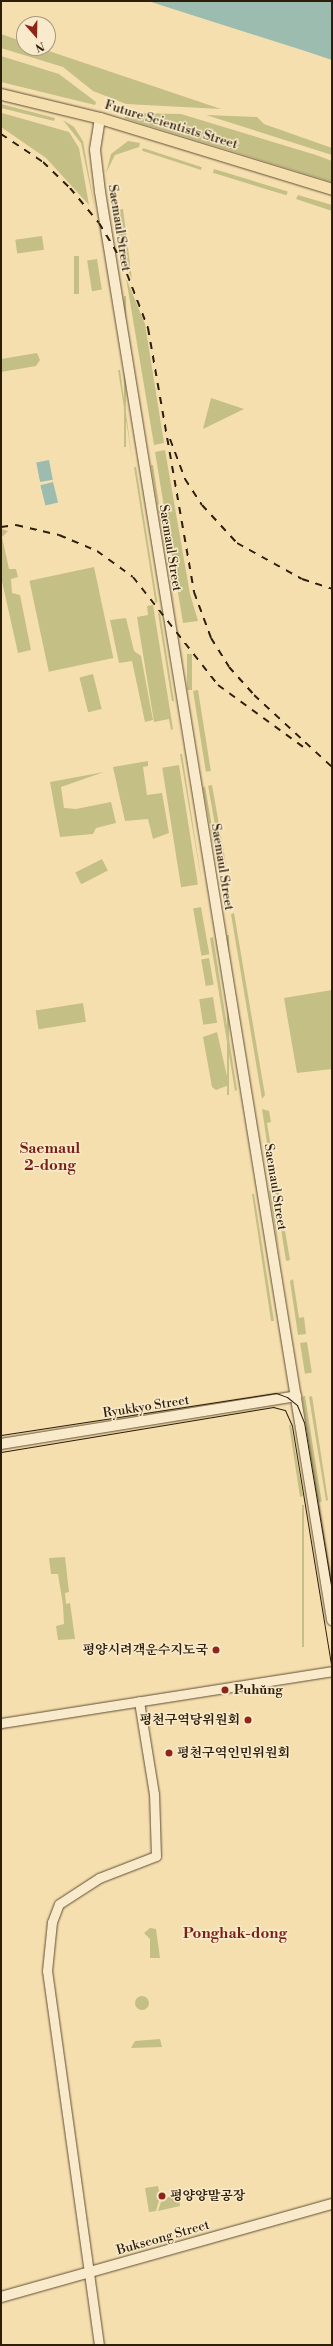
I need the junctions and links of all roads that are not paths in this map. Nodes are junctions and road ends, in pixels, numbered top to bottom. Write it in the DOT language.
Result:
graph roads {
  1 [pos="1,94"];
  2 [pos="100,118"];
  3 [pos="332,189"];
  4 [pos="296,1396"];
  5 [pos="1,1444"];
  6 [pos="332,1620"];
  7 [pos="332,1671"];
  8 [pos="139,1701"];
  9 [pos="1,1724"];
  10 [pos="332,2204"];
  11 [pos="87,2273"];
  12 [pos="1,2297"];
  13 [pos="98,2345"];
  1 -- 2 [label="main road, Future Scientists Street"];
  2 -- 3 [label="main road, Future Scientists Street"];
  2 -- 4 [label="main road, Saemaul Street"];
  4 -- 5 [label="main road, Ryukkyo Street"];
  4 -- 6 [label="main road, Saemaul Street"];
  7 -- 8 [label="street"];
  8 -- 9 [label="street"];
  8 -- 11 [label="street"];
  10 -- 11 [label="main road, Bukseong Street"];
  11 -- 12 [label="main road, Bukseong Street"];
  11 -- 13 [label="street"];
}
